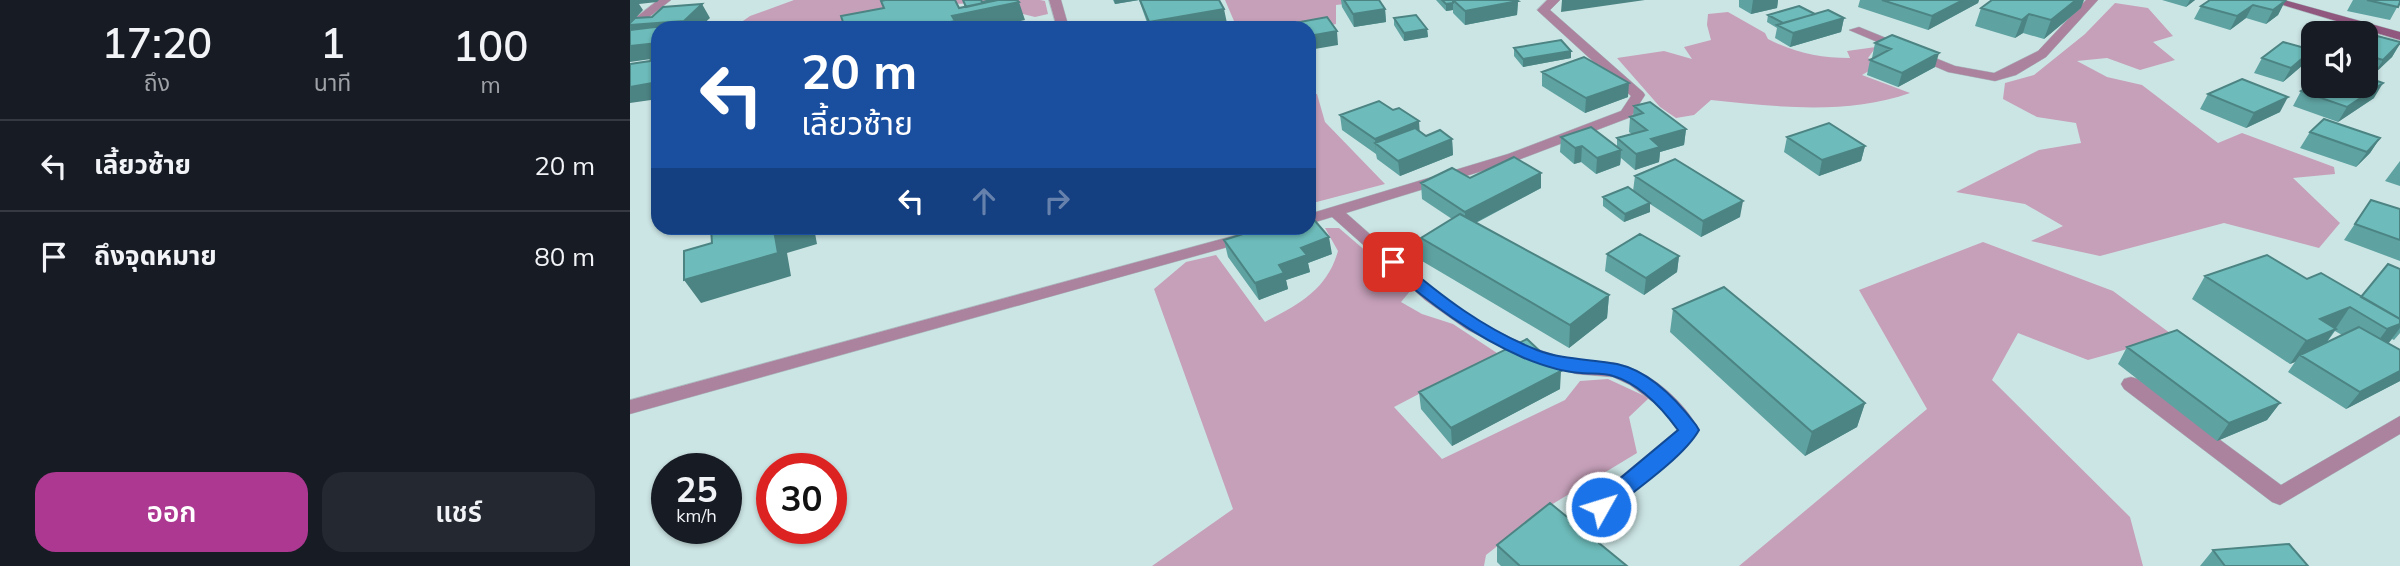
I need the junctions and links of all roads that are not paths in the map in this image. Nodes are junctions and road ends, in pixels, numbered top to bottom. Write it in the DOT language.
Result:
graph roads {
  1 [pos="665,0"];
  2 [pos="1055,0"];
  3 [pos="1554,0"];
  4 [pos="2092,0"];
  5 [pos="2272,0"];
  6 [pos="1061,21"];
  7 [pos="630,28"];
  8 [pos="1855,30"];
  9 [pos="2400,36"];
  10 [pos="1336,212"];
  11 [pos="1316,217"];
  12 [pos="1254,235"];
  13 [pos="2131,384"];
  14 [pos="630,407"];
  15 [pos="2400,424"];
  16 [pos="1581,523"];
  1 -- 7 [label="street"];
  2 -- 6 [label="street"];
  3 -- 10 [label="street"];
  4 -- 8 [label="street"];
  5 -- 9 [label="main road"];
  10 -- 11 [label="street"];
  10 -- 16 [label="street"];
  12 -- 14 [label="street"];
  13 -- 15 [label="street"];
}
